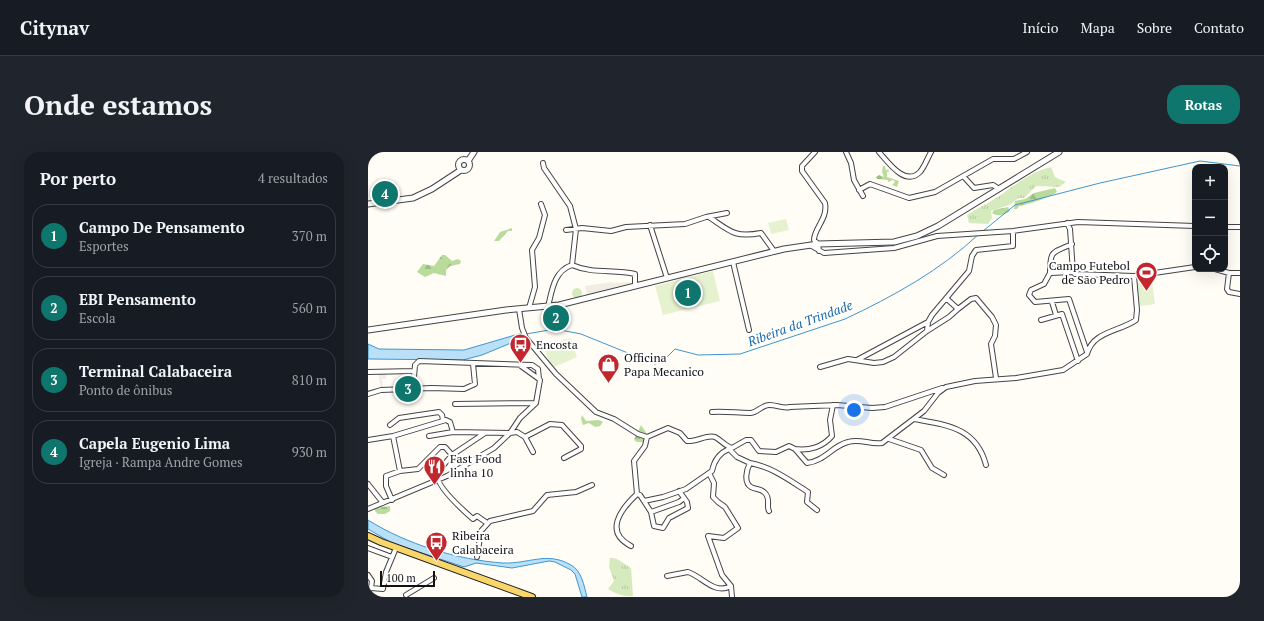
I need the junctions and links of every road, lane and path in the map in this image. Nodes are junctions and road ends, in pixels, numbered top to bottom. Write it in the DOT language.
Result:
graph roads {
  1 [pos="474,152"];
  2 [pos="815,152"];
  3 [pos="846,152"];
  4 [pos="879,152"];
  5 [pos="931,152"];
  6 [pos="1027,152"];
  7 [pos="1059,152"];
  8 [pos="468,161"];
  9 [pos="543,163"];
  10 [pos="461,170"];
  11 [pos="964,177"];
  12 [pos="999,189"];
  13 [pos="859,190"];
  14 [pos="863,196"];
  15 [pos="368,204"];
  16 [pos="540,204"];
  17 [pos="727,213"];
  18 [pos="709,217"];
  19 [pos="1067,223"];
  20 [pos="650,225"];
  21 [pos="1192,226"];
  22 [pos="1228,227"];
  23 [pos="1240,227"];
  24 [pos="566,230"];
  25 [pos="576,230"];
  26 [pos="1013,231"];
  27 [pos="818,244"];
  28 [pos="1072,244"];
  29 [pos="809,245"];
  30 [pos="774,251"];
  31 [pos="819,251"];
  32 [pos="733,262"];
  33 [pos="572,265"];
  34 [pos="1192,267"];
  35 [pos="1073,272"];
  36 [pos="1226,272"];
  37 [pos="1050,273"];
  38 [pos="1229,273"];
  39 [pos="1240,273"];
  40 [pos="1134,276"];
  41 [pos="667,278"];
  42 [pos="635,285"];
  43 [pos="1240,294"];
  44 [pos="947,299"];
  45 [pos="1052,302"];
  46 [pos="548,307"];
  47 [pos="529,308"];
  48 [pos="519,309"];
  49 [pos="958,309"];
  50 [pos="1056,315"];
  51 [pos="1040,320"];
  52 [pos="928,322"];
  53 [pos="368,330"];
  54 [pos="749,330"];
  55 [pos="927,331"];
  56 [pos="1087,354"];
  57 [pos="857,360"];
  58 [pos="1078,361"];
  59 [pos="473,364"];
  60 [pos="521,366"];
  61 [pos="820,367"];
  62 [pos="414,371"];
  63 [pos="368,372"];
  64 [pos="996,378"];
  65 [pos="539,379"];
  66 [pos="946,387"];
  67 [pos="414,389"];
  68 [pos="368,394"];
  69 [pos="536,403"];
  70 [pos="456,404"];
  71 [pos="833,405"];
  72 [pos="712,412"];
  73 [pos="914,419"];
  74 [pos="443,420"];
  75 [pos="390,425"];
  76 [pos="453,432"];
  77 [pos="485,433"];
  78 [pos="510,433"];
  79 [pos="393,436"];
  80 [pos="429,436"];
  81 [pos="525,437"];
  82 [pos="647,437"];
  83 [pos="889,439"];
  84 [pos="368,440"];
  85 [pos="730,449"];
  86 [pos="795,449"];
  87 [pos="532,452"];
  88 [pos="452,455"];
  89 [pos="564,458"];
  90 [pos="750,463"];
  91 [pos="986,465"];
  92 [pos="400,471"];
  93 [pos="708,473"];
  94 [pos="944,475"];
  95 [pos="438,481"];
  96 [pos="368,484"];
  97 [pos="592,485"];
  98 [pos="679,491"];
  99 [pos="637,494"];
  100 [pos="683,499"];
  101 [pos="392,500"];
  102 [pos="644,501"];
  103 [pos="383,504"];
  104 [pos="368,509"];
  105 [pos="817,510"];
  106 [pos="768,511"];
  107 [pos="651,512"];
  108 [pos="487,523"];
  109 [pos="368,536"];
  110 [pos="631,546"];
  111 [pos="368,548"];
  112 [pos="396,548"];
  113 [pos="392,557"];
  114 [pos="477,557"];
  115 [pos="368,575"];
  116 [pos="667,576"];
  117 [pos="434,578"];
  118 [pos="731,586"];
  119 [pos="406,595"];
  120 [pos="532,597"];
  121 [pos="732,597"];
  1 -- 8 [label="street"];
  2 -- 27 [label="street"];
  3 -- 13 [label="street"];
  4 -- 5 [label="street"];
  6 -- 11 [label="street"];
  7 -- 12 [label="street"];
  8 -- 10 [label="street"];
  8 -- 10 [label="street"];
  9 -- 25 [label="street"];
  10 -- 15 [label="street"];
  11 -- 12 [label="street"];
  11 -- 13 [label="street"];
  12 -- 27 [label="street"];
  13 -- 14 [label="street"];
  16 -- 47 [label="street"];
  17 -- 18 [label="street"];
  18 -- 20 [label="street"];
  18 -- 30 [label="street"];
  19 -- 21 [label="street"];
  19 -- 26 [label="street"];
  19 -- 28 [label="street"];
  20 -- 25 [label="street"];
  20 -- 41 [label="street"];
  22 -- 23 [label="street"];
  24 -- 25 [label="street"];
  25 -- 33 [label="street"];
  26 -- 31 [label="street"];
  26 -- 44 [label="street"];
  27 -- 29 [label="street"];
  27 -- 31 [label="street"];
  28 -- 35 [label="street"];
  28 -- 37 [label="street"];
  29 -- 30 [label="street"];
  29 -- 31 [label="street"];
  30 -- 32 [label="street"];
  32 -- 41 [label="street"];
  32 -- 54 [label="street"];
  33 -- 42 [label="street"];
  33 -- 46 [label="street"];
  34 -- 40 [label="street"];
  35 -- 37 [label="street"];
  35 -- 40 [label="street"];
  36 -- 38 [label="street"];
  37 -- 45 [label="street"];
  38 -- 39 [label="street"];
  38 -- 43 [label="street"];
  40 -- 56 [label="street"];
  41 -- 42 [label="street"];
  42 -- 46 [label="street"];
  44 -- 49 [label="street"];
  44 -- 52 [label="street"];
  45 -- 50 [label="street"];
  45 -- 56 [label="street"];
  46 -- 47 [label="street"];
  47 -- 48 [label="street"];
  48 -- 53 [label="street"];
  48 -- 82 [label="street"];
  49 -- 55 [label="street"];
  49 -- 64 [label="street"];
  50 -- 51 [label="street"];
  50 -- 58 [label="street"];
  52 -- 55 [label="street"];
  52 -- 57 [label="street"];
  55 -- 57 [label="street"];
  56 -- 58 [label="street"];
  57 -- 61 [label="street"];
  58 -- 64 [label="street"];
  59 -- 60 [label="street"];
  59 -- 62 [label="street"];
  59 -- 67 [label="street"];
  60 -- 65 [label="street"];
  60 -- 65 [label="street"];
  62 -- 63 [label="street"];
  62 -- 67 [label="street"];
  64 -- 66 [label="street"];
  65 -- 69 [label="street"];
  66 -- 71 [label="street"];
  66 -- 73 [label="street"];
  67 -- 68 [label="street"];
  69 -- 70 [label="street"];
  69 -- 78 [label="street"];
  71 -- 72 [label="street"];
  71 -- 86 [label="street"];
  73 -- 83 [label="street"];
  73 -- 91 [label="street"];
  74 -- 75 [label="street"];
  74 -- 76 [label="street"];
  74 -- 79 [label="street"];
  76 -- 77 [label="street"];
  76 -- 80 [label="street"];
  77 -- 78 [label="street"];
  77 -- 88 [label="street"];
  78 -- 81 [label="street"];
  78 -- 95 [label="street"];
  79 -- 84 [label="street"];
  79 -- 92 [label="street"];
  81 -- 87 [label="street"];
  81 -- 89 [label="street"];
  82 -- 85 [label="street"];
  82 -- 99 [label="street"];
  83 -- 86 [label="street"];
  83 -- 94 [label="street"];
  85 -- 86 [label="street"];
  85 -- 90 [label="street"];
  85 -- 93 [label="street"];
  88 -- 92 [label="street"];
  88 -- 95 [label="street"];
  90 -- 105 [label="street"];
  90 -- 106 [label="street"];
  92 -- 101 [label="street"];
  93 -- 98 [label="street"];
  93 -- 118 [label="street"];
  95 -- 101 [label="street"];
  95 -- 108 [label="street"];
  96 -- 103 [label="street"];
  97 -- 108 [label="street"];
  98 -- 100 [label="street"];
  98 -- 102 [label="street"];
  99 -- 102 [label="street"];
  99 -- 110 [label="street"];
  100 -- 107 [label="street"];
  100 -- 107 [label="street"];
  101 -- 103 [label="street"];
  102 -- 107 [label="street"];
  103 -- 104 [label="street"];
  108 -- 114 [label="street"];
  109 -- 112 [label="main road"];
  111 -- 113 [label="street"];
  112 -- 113 [label="street"];
  112 -- 120 [label="main road"];
  113 -- 115 [label="street"];
  116 -- 118 [label="street"];
  117 -- 119 [label="street"];
  118 -- 121 [label="street"];
}
